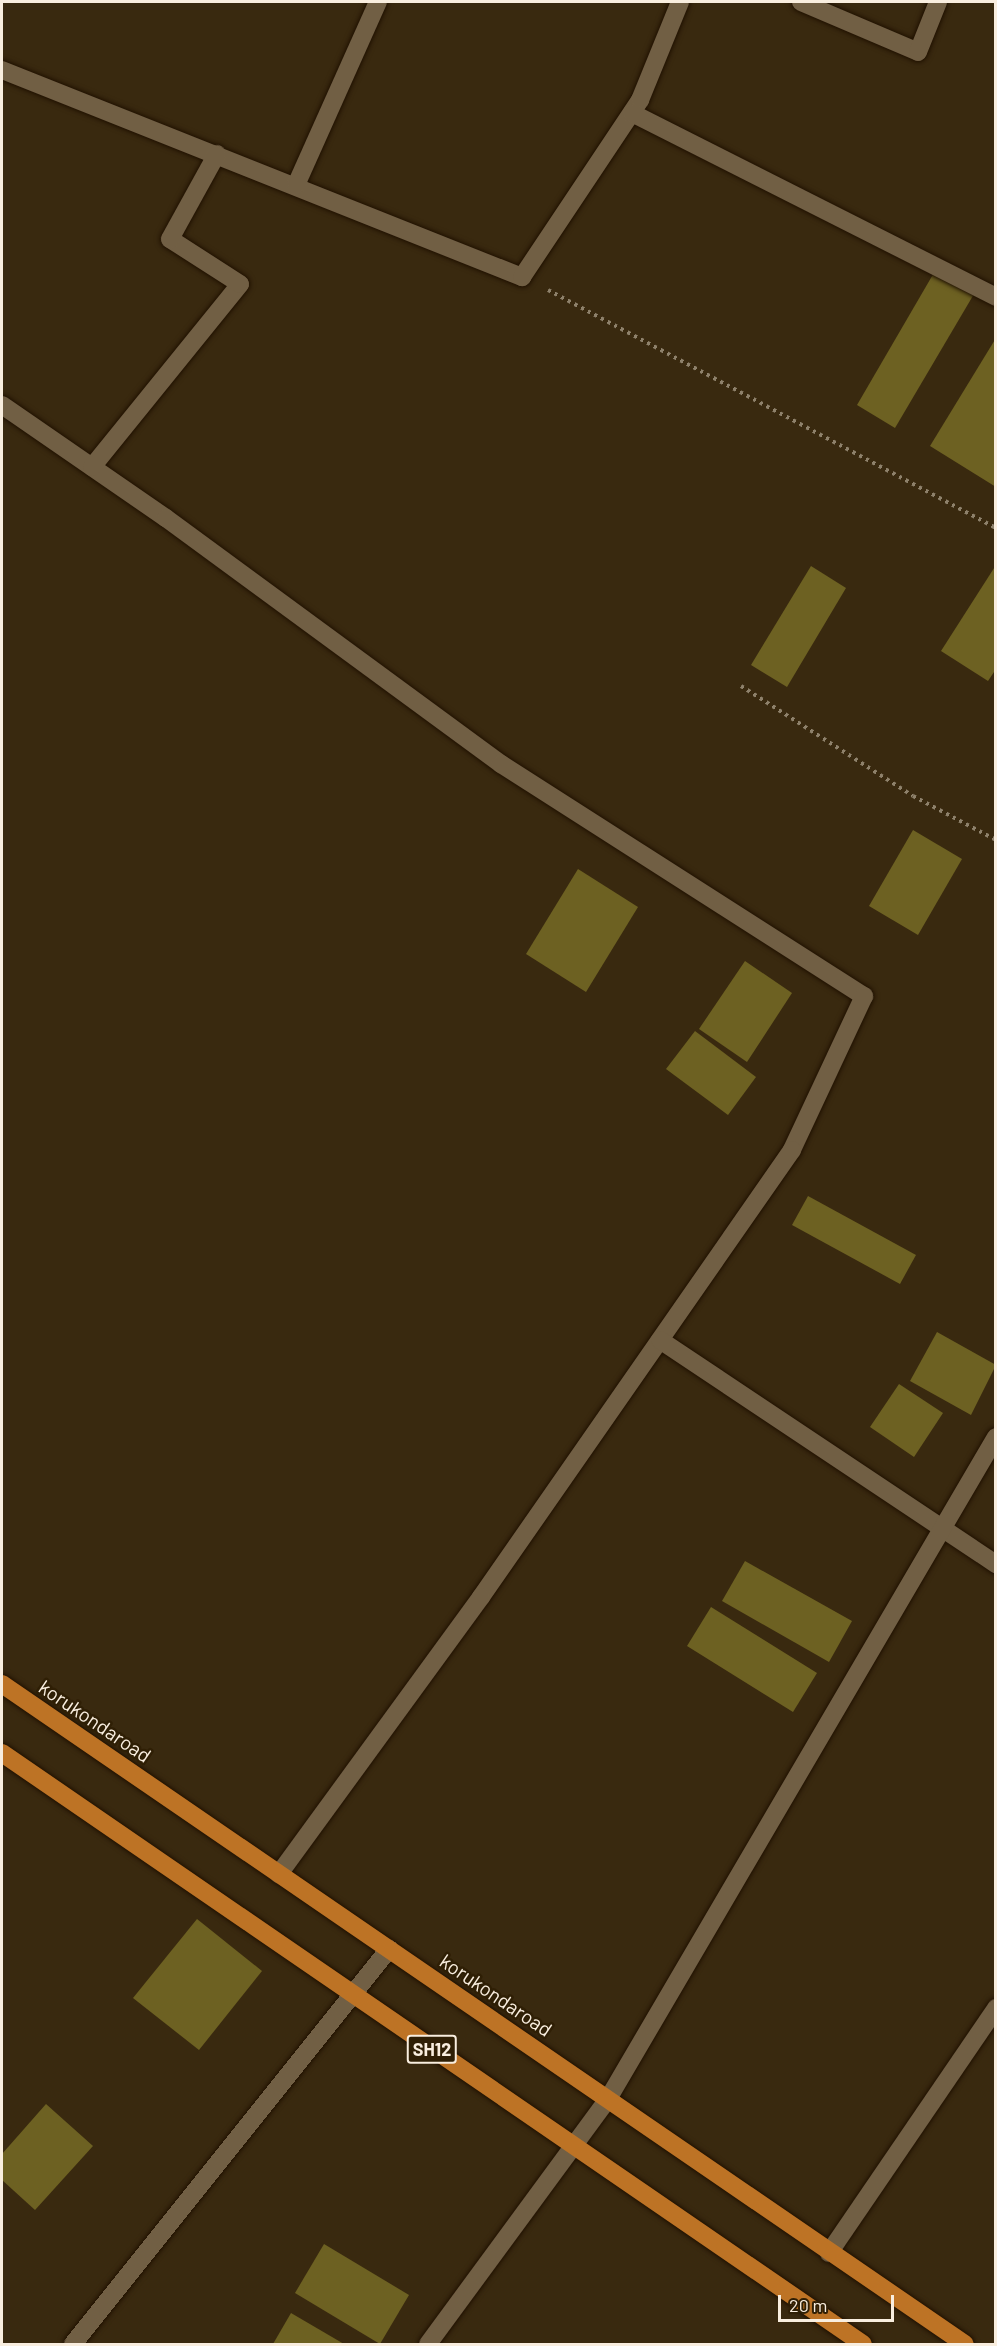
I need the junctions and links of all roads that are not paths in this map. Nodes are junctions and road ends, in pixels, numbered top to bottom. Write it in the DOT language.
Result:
graph roads {
  1 [pos="378,2"];
  2 [pos="680,2"];
  3 [pos="801,2"];
  4 [pos="938,2"];
  5 [pos="2,69"];
  6 [pos="632,113"];
  7 [pos="217,154"];
  8 [pos="296,185"];
  9 [pos="996,297"];
  10 [pos="2,405"];
  11 [pos="92,467"];
  12 [pos="660,1340"];
  13 [pos="996,1437"];
  14 [pos="940,1531"];
  15 [pos="996,1564"];
  16 [pos="3,1687"];
  17 [pos="2,1753"];
  18 [pos="279,1874"];
  19 [pos="389,1949"];
  20 [pos="353,1995"];
  21 [pos="996,2008"];
  22 [pos="608,2099"];
  23 [pos="573,2146"];
  24 [pos="829,2253"];
  25 [pos="946,2339"];
  26 [pos="73,2344"];
  27 [pos="428,2344"];
  28 [pos="863,2344"];
  29 [pos="965,2344"];
  1 -- 8 [label="street"];
  2 -- 6 [label="street"];
  3 -- 4 [label="street"];
  5 -- 7 [label="street"];
  6 -- 8 [label="street"];
  6 -- 9 [label="street"];
  7 -- 8 [label="street"];
  7 -- 11 [label="street"];
  10 -- 11 [label="street"];
  11 -- 12 [label="street"];
  12 -- 14 [label="street"];
  12 -- 18 [label="street"];
  13 -- 14 [label="street"];
  14 -- 15 [label="street"];
  14 -- 22 [label="street"];
  16 -- 18 [label="main road, korukondaroad"];
  17 -- 20 [label="main road, SH12"];
  18 -- 19 [label="main road, korukondaroad"];
  19 -- 20 [label="street"];
  19 -- 22 [label="main road, korukondaroad"];
  20 -- 23 [label="main road, SH12"];
  20 -- 26 [label="street"];
  21 -- 24 [label="street"];
  22 -- 23 [label="street"];
  22 -- 24 [label="main road, korukondaroad"];
  23 -- 27 [label="street"];
  23 -- 28 [label="main road, SH12"];
  24 -- 25 [label="main road, korukondaroad"];
  25 -- 29 [label="main road, korukondaroad"];
}
